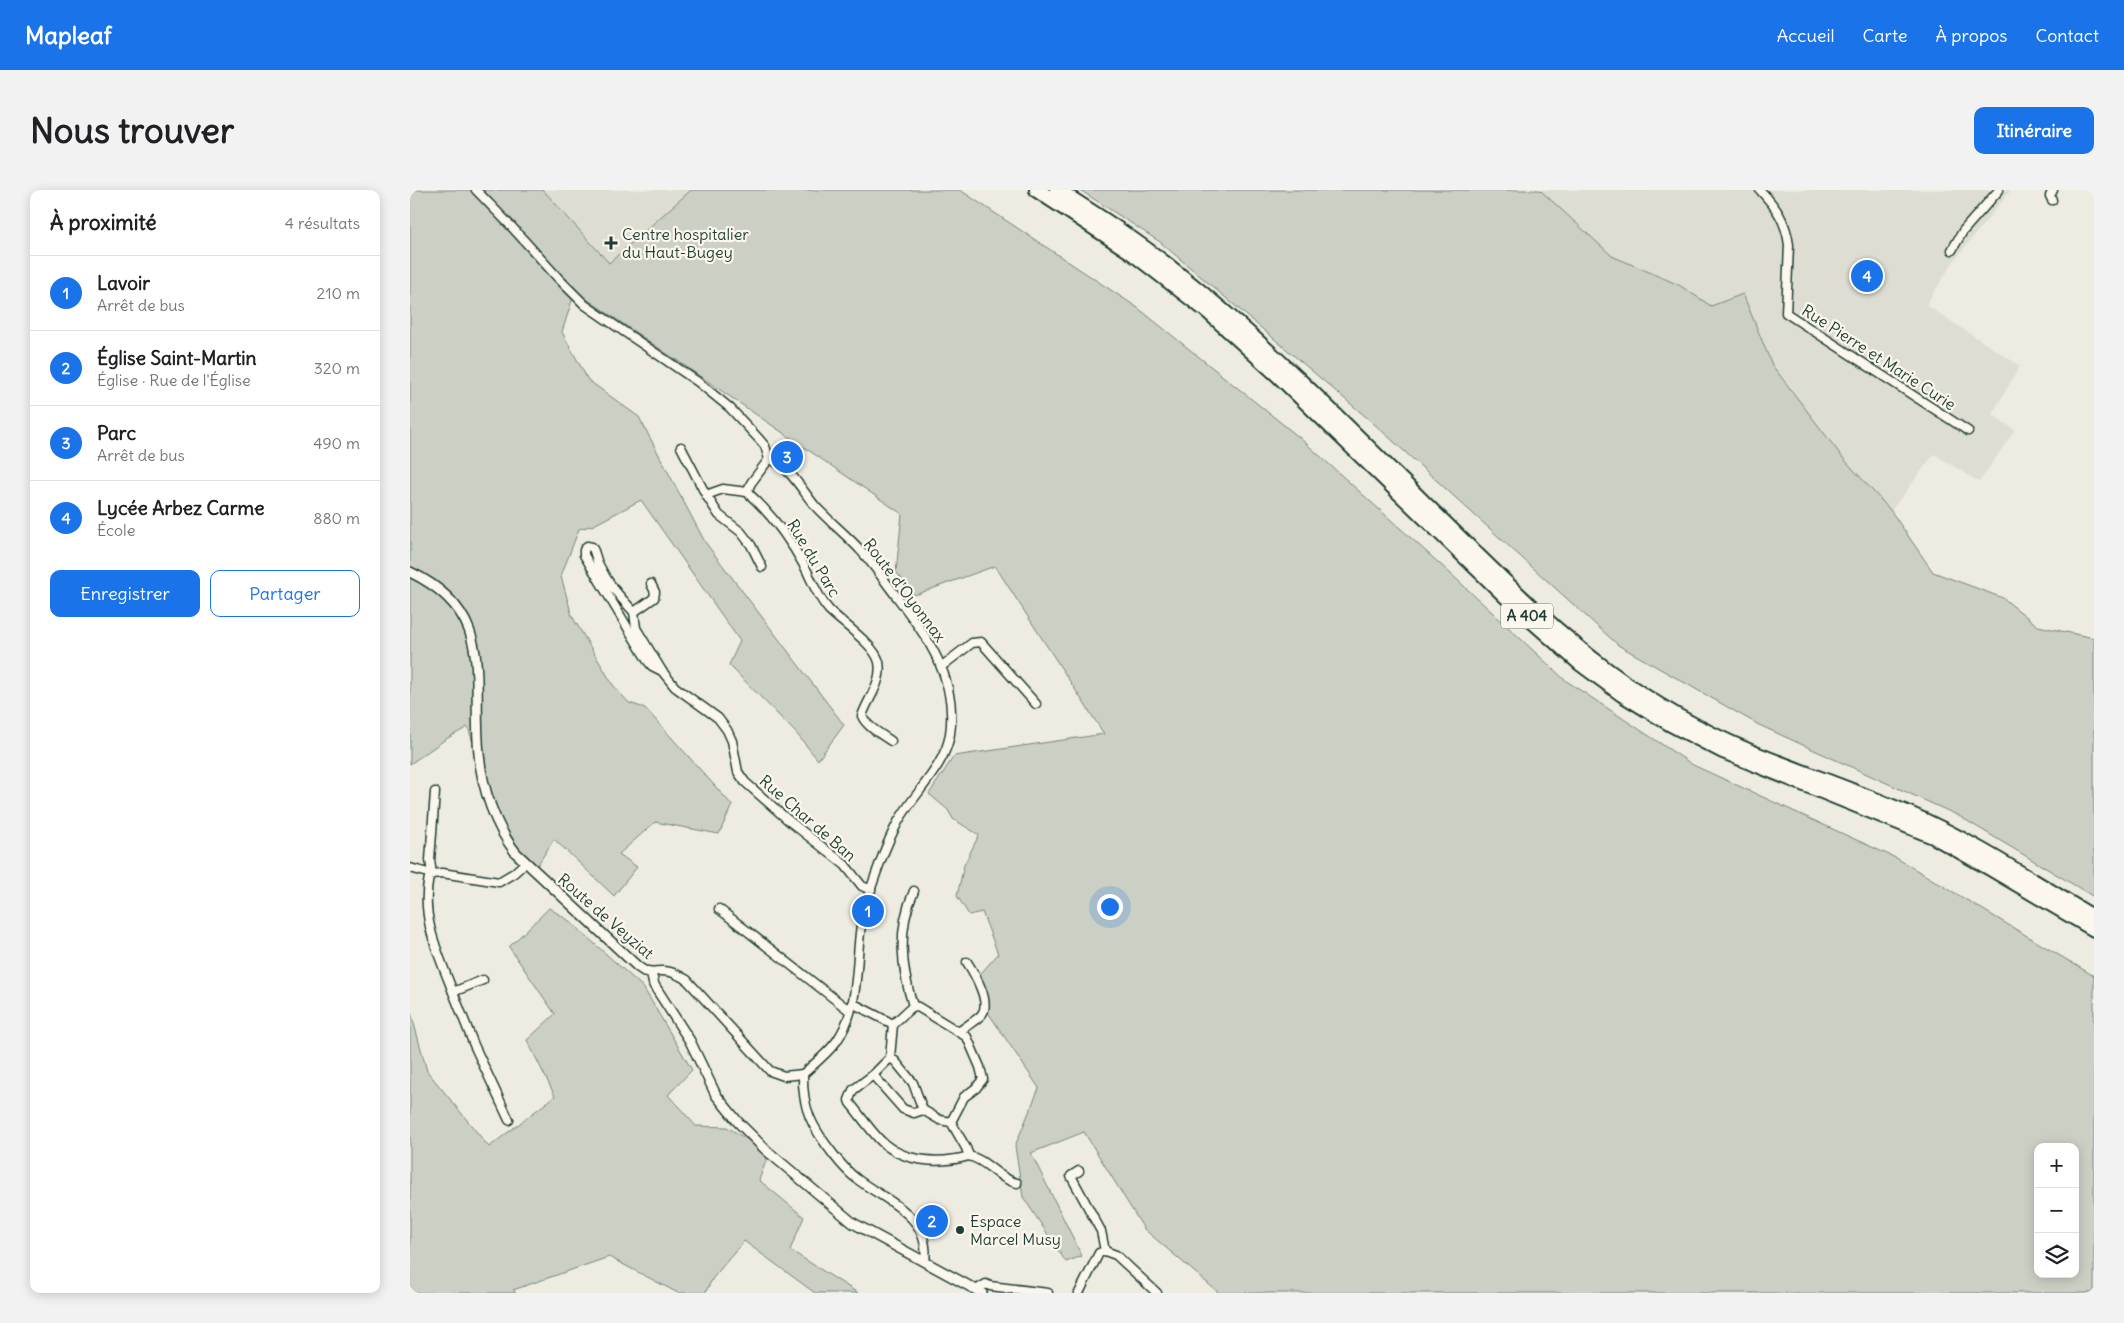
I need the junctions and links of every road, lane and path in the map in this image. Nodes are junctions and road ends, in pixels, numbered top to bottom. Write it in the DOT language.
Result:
graph roads {
  1 [pos="476,190"];
  2 [pos="1037,190"];
  3 [pos="1057,190"];
  4 [pos="1760,190"];
  5 [pos="1999,190"];
  6 [pos="2053,190"];
  7 [pos="2052,200"];
  8 [pos="1952,250"];
  9 [pos="1968,431"];
  10 [pos="681,447"];
  11 [pos="769,459"];
  12 [pos="747,492"];
  13 [pos="706,494"];
  14 [pos="762,567"];
  15 [pos="410,572"];
  16 [pos="651,584"];
  17 [pos="634,612"];
  18 [pos="942,666"];
  19 [pos="662,671"];
  20 [pos="1036,704"];
  21 [pos="891,741"];
  22 [pos="435,792"];
  23 [pos="525,863"];
  24 [pos="410,868"];
  25 [pos="432,874"];
  26 [pos="871,890"];
  27 [pos="914,891"];
  28 [pos="719,909"];
  29 [pos="2094,918"];
  30 [pos="2094,929"];
  31 [pos="968,962"];
  32 [pos="651,972"];
  33 [pos="483,980"];
  34 [pos="453,992"];
  35 [pos="913,1006"];
  36 [pos="851,1007"];
  37 [pos="893,1024"];
  38 [pos="960,1031"];
  39 [pos="890,1058"];
  40 [pos="804,1074"];
  41 [pos="874,1075"];
  42 [pos="924,1110"];
  43 [pos="509,1120"];
  44 [pos="951,1122"];
  45 [pos="969,1156"];
  46 [pos="1079,1171"];
  47 [pos="1017,1183"];
  48 [pos="1105,1251"];
  49 [pos="925,1262"];
  50 [pos="979,1292"];
  51 [pos="1048,1293"];
  52 [pos="1079,1293"];
  53 [pos="1157,1293"];
  1 -- 11 [label="street, Route d'Oyonnax"];
  2 -- 30 [label="highway, A 404"];
  3 -- 29 [label="highway, A 404"];
  4 -- 9 [label="street, Rue Pierre et Marie Curie"];
  5 -- 8 [label="street"];
  6 -- 7 [label="street"];
  10 -- 13 [label="street"];
  11 -- 12 [label="street"];
  11 -- 18 [label="street, Route d'Oyonnax"];
  12 -- 13 [label="street"];
  12 -- 21 [label="street, Rue du Parc"];
  13 -- 14 [label="street"];
  15 -- 23 [label="street, Route de Veyziat"];
  16 -- 17 [label="street"];
  17 -- 19 [label="street, Rue Char de Ban"];
  17 -- 19 [label="street, Rue Char de Ban"];
  18 -- 20 [label="street"];
  18 -- 26 [label="street, Route d'Oyonnax"];
  19 -- 26 [label="street, Rue Char de Ban"];
  22 -- 25 [label="street"];
  23 -- 25 [label="street"];
  23 -- 32 [label="street, Route de Veyziat"];
  24 -- 25 [label="street"];
  25 -- 34 [label="street"];
  26 -- 36 [label="street, Route d'Oyonnax"];
  27 -- 35 [label="street"];
  28 -- 36 [label="street"];
  31 -- 38 [label="street"];
  32 -- 40 [label="street"];
  32 -- 49 [label="street, Route de Veyziat"];
  33 -- 34 [label="street"];
  34 -- 43 [label="street"];
  35 -- 37 [label="street"];
  35 -- 38 [label="street"];
  36 -- 37 [label="street"];
  36 -- 40 [label="street, Route d'Oyonnax"];
  37 -- 39 [label="street"];
  38 -- 44 [label="street"];
  39 -- 41 [label="street"];
  39 -- 42 [label="street"];
  40 -- 49 [label="street"];
  41 -- 42 [label="street"];
  41 -- 45 [label="street"];
  42 -- 44 [label="street"];
  44 -- 45 [label="street"];
  45 -- 47 [label="street"];
  46 -- 48 [label="street"];
  48 -- 52 [label="street"];
  48 -- 53 [label="street"];
  49 -- 50 [label="street, Route de Veyziat"];
  50 -- 51 [label="street"];
}
